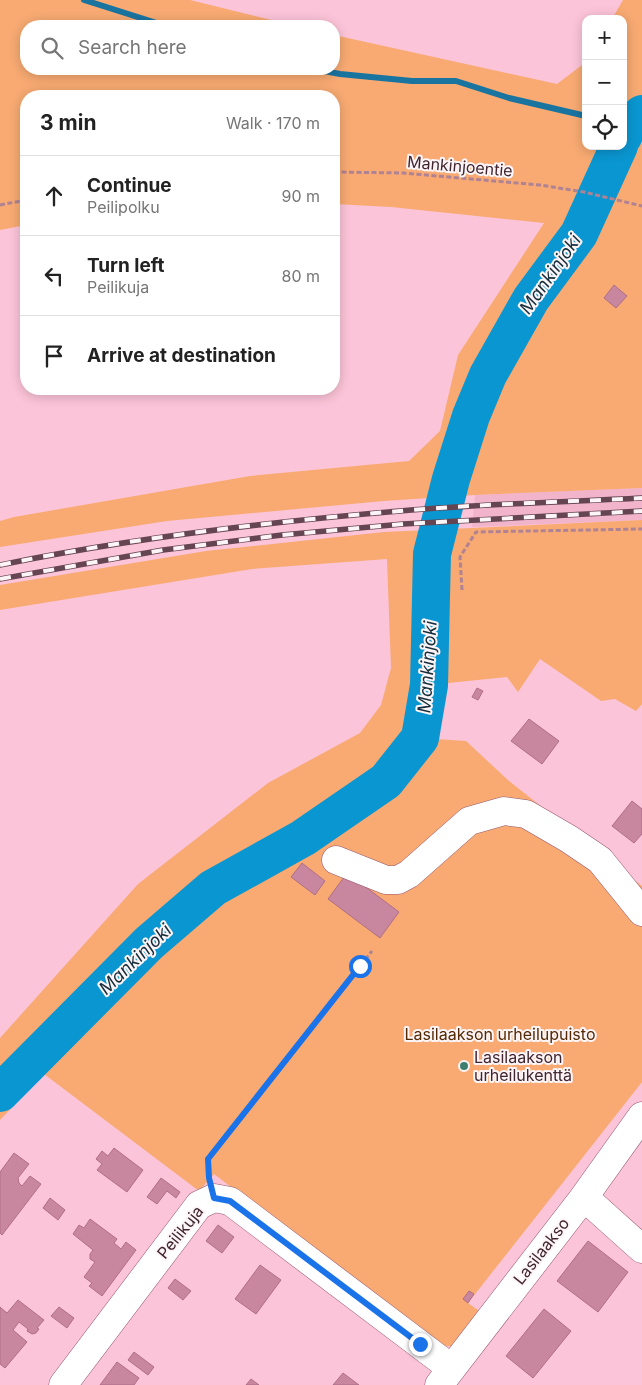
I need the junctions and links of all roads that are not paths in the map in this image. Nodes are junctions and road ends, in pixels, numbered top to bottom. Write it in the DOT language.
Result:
graph roads {
  1 [pos="336,860"];
  2 [pos="642,912"];
  3 [pos="642,1116"];
  4 [pos="584,1197"];
  5 [pos="642,1249"];
  6 [pos="445,1377"];
  7 [pos="63,1385"];
  1 -- 2 [label="street"];
  3 -- 4 [label="street, Lasilaakso"];
  4 -- 5 [label="street"];
  4 -- 6 [label="street, Lasilaakso"];
  6 -- 7 [label="street, Peilikuja"];
}
